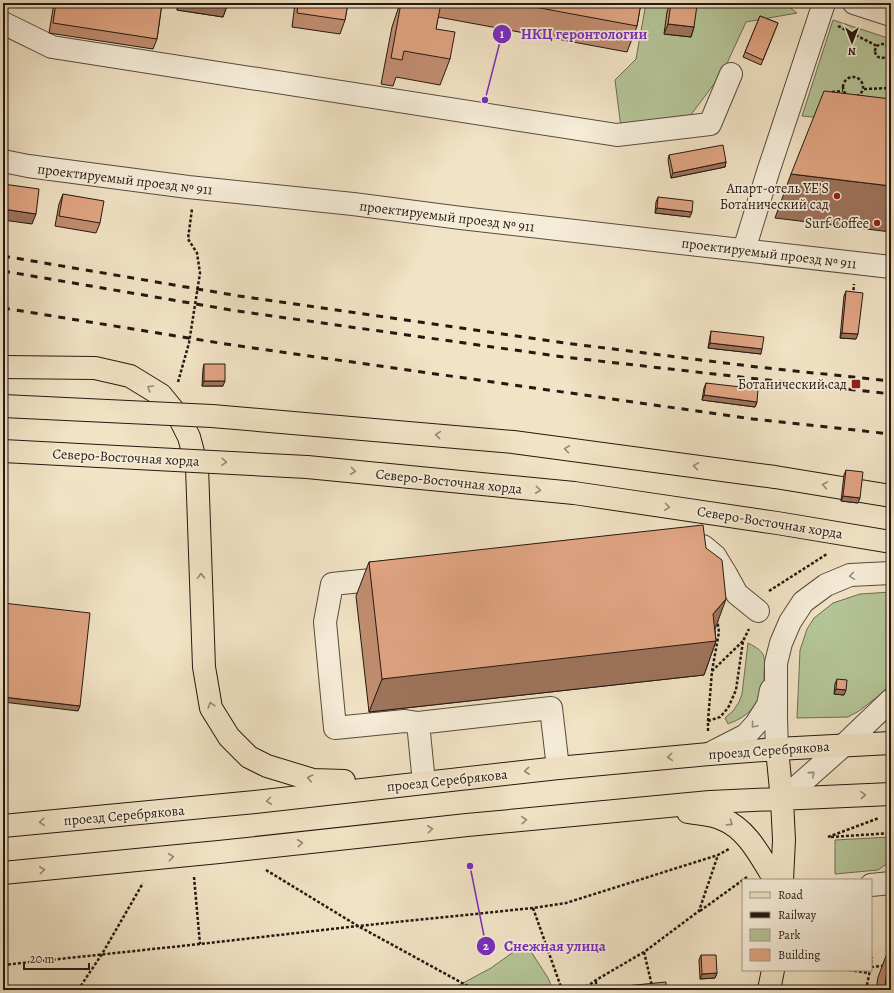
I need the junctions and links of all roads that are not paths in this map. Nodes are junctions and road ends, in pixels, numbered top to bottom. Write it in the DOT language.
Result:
graph roads {
  1 [pos="824,3"];
  2 [pos="854,3"];
  3 [pos="891,15"];
  4 [pos="3,23"];
  5 [pos="731,74"];
  6 [pos="3,161"];
  7 [pos="744,250"];
  8 [pos="891,267"];
  9 [pos="3,367"];
  10 [pos="3,406"];
  11 [pos="3,451"];
  12 [pos="891,496"];
  13 [pos="891,542"];
  14 [pos="684,545"];
  15 [pos="891,574"];
  16 [pos="410,576"];
  17 [pos="758,611"];
  18 [pos="725,612"];
  19 [pos="790,622"];
  20 [pos="776,663"];
  21 [pos="891,700"];
  22 [pos="422,717"];
  23 [pos="891,743"];
  24 [pos="844,745"];
  25 [pos="777,748"];
  26 [pos="709,754"];
  27 [pos="558,768"];
  28 [pos="414,784"];
  29 [pos="891,794"];
  30 [pos="782,800"];
  31 [pos="651,808"];
  32 [pos="3,826"];
  33 [pos="3,874"];
  34 [pos="774,879"];
  35 [pos="782,879"];
  36 [pos="891,884"];
  37 [pos="872,885"];
  38 [pos="773,971"];
  39 [pos="769,990"];
  1 -- 7 [label="street"];
  2 -- 3 [label="street"];
  4 -- 5 [label="street"];
  6 -- 7 [label="street, проектируемый проезд № 911"];
  7 -- 8 [label="street, проектируемый проезд № 911"];
  28 -- 9 [label="main road, one-way"];
  12 -- 10 [label="main road, one-way, bridge"];
  11 -- 13 [label="main road, Северо-Восточная хорда, one-way, bridge"];
  14 -- 17 [label="street"];
  15 -- 19 [label="street, one-way"];
  16 -- 22 [label="street"];
  17 -- 18 [label="street"];
  17 -- 19 [label="street"];
  19 -- 20 [label="street"];
  20 -- 25 [label="street"];
  20 -- 26 [label="street, one-way"];
  21 -- 24 [label="street"];
  22 -- 27 [label="street"];
  22 -- 28 [label="street"];
  23 -- 24 [label="main road, проезд Серебрякова"];
  24 -- 25 [label="main road, проезд Серебрякова"];
  30 -- 24 [label="street, one-way"];
  25 -- 26 [label="main road, проезд Серебрякова"];
  25 -- 30 [label="main road"];
  26 -- 27 [label="main road, проезд Серебрякова, one-way"];
  27 -- 28 [label="main road, проезд Серебрякова, one-way"];
  28 -- 32 [label="main road, проезд Серебрякова, one-way"];
  30 -- 29 [label="main road, one-way"];
  30 -- 31 [label="main road"];
  30 -- 35 [label="main road"];
  33 -- 31 [label="main road, one-way"];
  31 -- 34 [label="main road, one-way"];
  36 -- 37 [label="street"];
  38 -- 39 [label="main road"];
}
